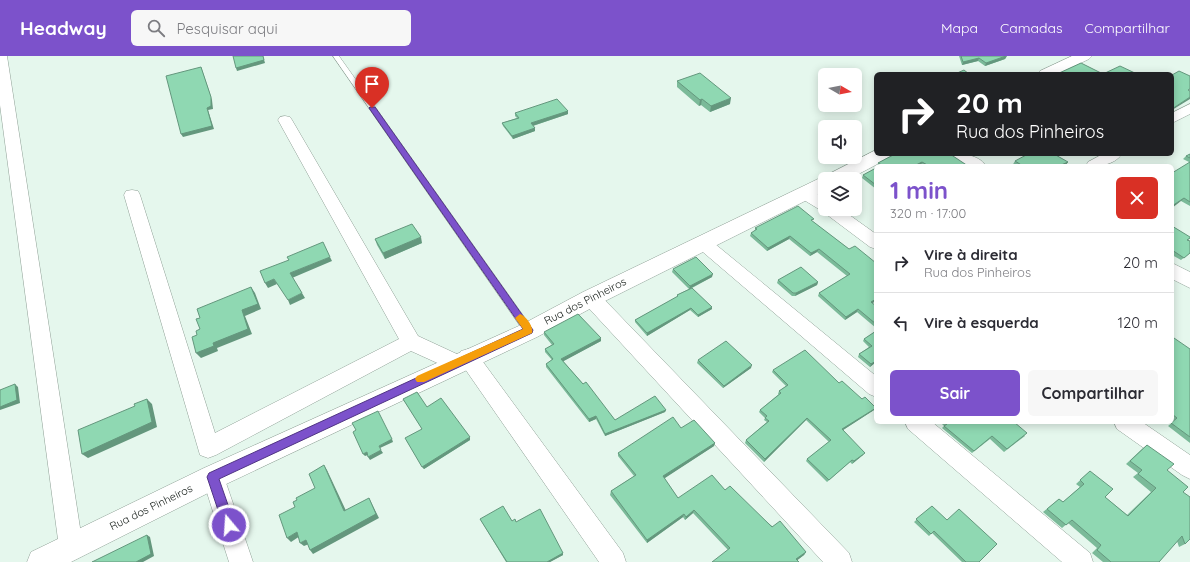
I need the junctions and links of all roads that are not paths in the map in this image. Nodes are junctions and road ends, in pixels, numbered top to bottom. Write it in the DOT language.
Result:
graph roads {
  1 [pos="0,56"];
  2 [pos="336,56"];
  3 [pos="1084,56"];
  4 [pos="1050,72"];
  5 [pos="1190,108"];
  6 [pos="1174,118"];
  7 [pos="285,120"];
  8 [pos="879,156"];
  9 [pos="961,156"];
  10 [pos="1111,156"];
  11 [pos="975,164"];
  12 [pos="1097,164"];
  13 [pos="848,172"];
  14 [pos="815,188"];
  15 [pos="132,196"];
  16 [pos="839,216"];
  17 [pos="874,242"];
  18 [pos="704,243"];
  19 [pos="1174,271"];
  20 [pos="1190,280"];
  21 [pos="591,298"];
  22 [pos="529,330"];
  23 [pos="411,342"];
  24 [pos="462,360"];
  25 [pos="874,386"];
  26 [pos="918,424"];
  27 [pos="1128,424"];
  28 [pos="1190,468"];
  29 [pos="213,477"];
  30 [pos="71,547"];
  31 [pos="41,562"];
  32 [pos="241,562"];
  33 [pos="614,562"];
  34 [pos="840,562"];
  35 [pos="1081,562"];
  1 -- 30 [label="street"];
  2 -- 22 [label="lane"];
  3 -- 4 [label="street"];
  5 -- 6 [label="street"];
  7 -- 23 [label="street"];
  8 -- 13 [label="street"];
  9 -- 11 [label="street"];
  10 -- 12 [label="street"];
  14 -- 18 [label="street, Rua dos Pinheiros"];
  15 -- 23 [label="street"];
  16 -- 17 [label="street"];
  18 -- 21 [label="street, Rua dos Pinheiros"];
  18 -- 25 [label="street"];
  19 -- 20 [label="street"];
  21 -- 22 [label="street, Rua dos Pinheiros"];
  21 -- 34 [label="street"];
  22 -- 24 [label="street, Rua dos Pinheiros"];
  23 -- 24 [label="street"];
  24 -- 29 [label="street, Rua dos Pinheiros"];
  24 -- 33 [label="street"];
  26 -- 35 [label="street"];
  27 -- 28 [label="street"];
  29 -- 30 [label="street, Rua dos Pinheiros"];
  29 -- 32 [label="street"];
  30 -- 31 [label="street, Rua dos Pinheiros"];
}
